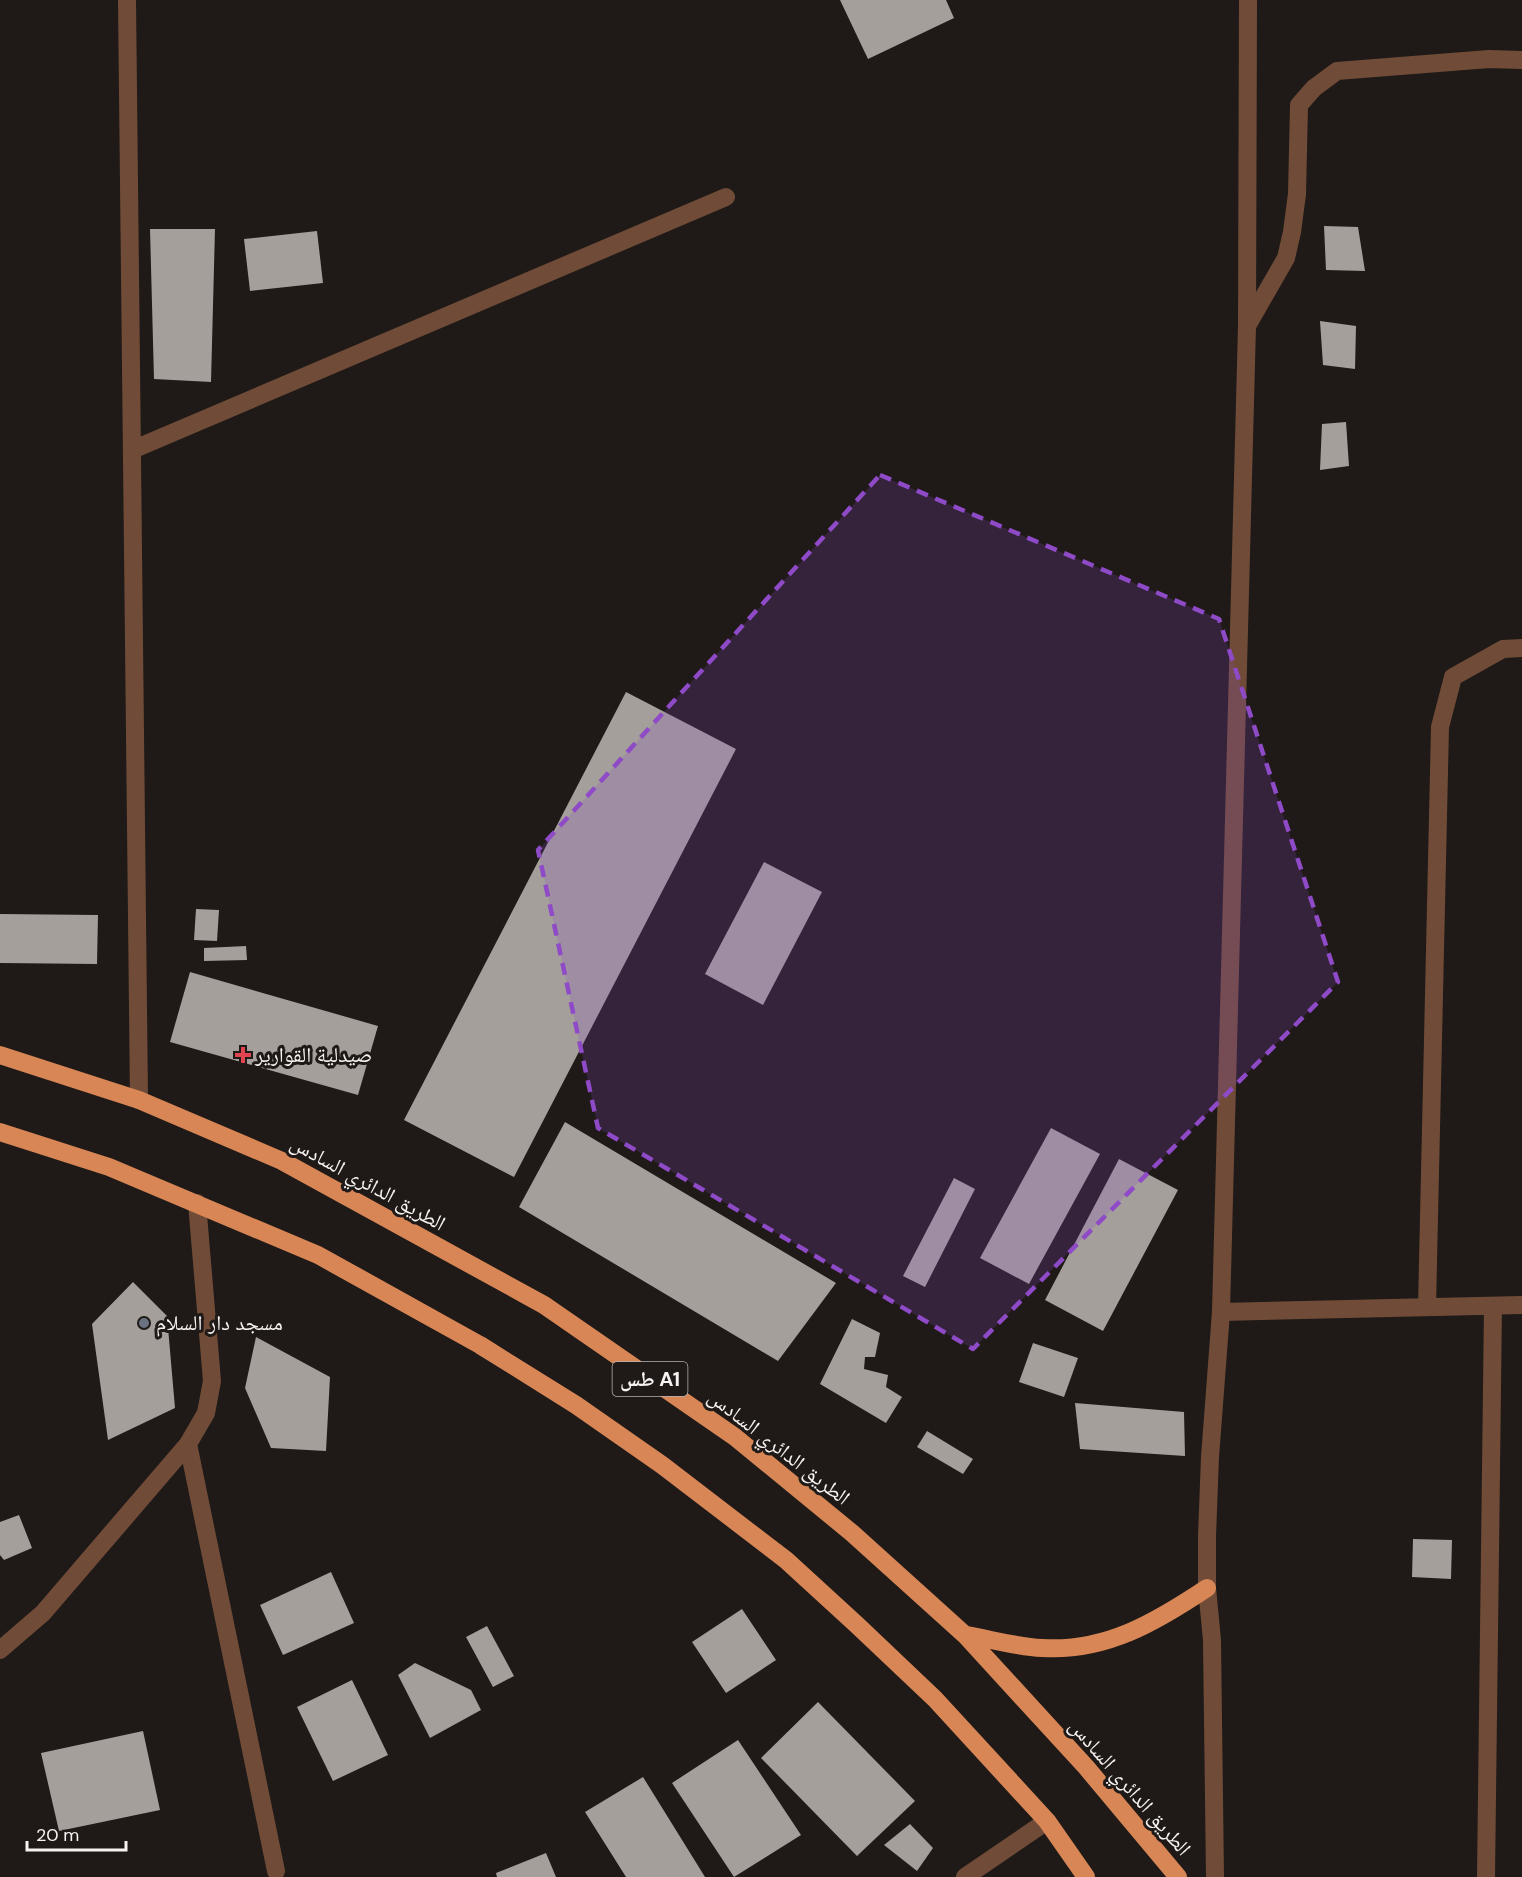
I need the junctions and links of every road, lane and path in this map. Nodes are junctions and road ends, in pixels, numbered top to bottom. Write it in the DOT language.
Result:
graph roads {
  1 [pos="127,0"];
  2 [pos="1248,0"];
  3 [pos="1522,60"];
  4 [pos="726,197"];
  5 [pos="1247,326"];
  6 [pos="132,450"];
  7 [pos="1522,648"];
  8 [pos="0,1055"];
  9 [pos="139,1100"];
  10 [pos="0,1132"];
  11 [pos="197,1203"];
  12 [pos="1522,1305"];
  13 [pos="1493,1306"];
  14 [pos="1427,1307"];
  15 [pos="1221,1312"];
  16 [pos="188,1444"];
  17 [pos="1207,1588"];
  18 [pos="965,1635"];
  19 [pos="0,1650"];
  20 [pos="1047,1821"];
  21 [pos="276,1871"];
  22 [pos="965,1877"];
  23 [pos="1086,1877"];
  24 [pos="1178,1877"];
  25 [pos="1215,1877"];
  26 [pos="1486,1877"];
  1 -- 6 [label="street"];
  2 -- 5 [label="street"];
  3 -- 5 [label="street"];
  4 -- 6 [label="street"];
  5 -- 15 [label="street"];
  6 -- 9 [label="street"];
  7 -- 14 [label="street"];
  8 -- 9 [label="highway, الطريق الدائري السادس / طس A1"];
  9 -- 18 [label="highway, الطريق الدائري السادس / طس A1"];
  10 -- 11 [label="highway, طس A1"];
  11 -- 16 [label="street"];
  11 -- 20 [label="highway, طس A1"];
  12 -- 13 [label="street"];
  13 -- 14 [label="street"];
  13 -- 26 [label="street"];
  14 -- 15 [label="street"];
  15 -- 17 [label="street"];
  16 -- 19 [label="street"];
  16 -- 21 [label="street"];
  17 -- 18 [label="highway"];
  17 -- 25 [label="street"];
  18 -- 24 [label="highway, الطريق الدائري السادس / طس A1"];
  20 -- 22 [label="street"];
  20 -- 23 [label="highway, طس A1"];
}
